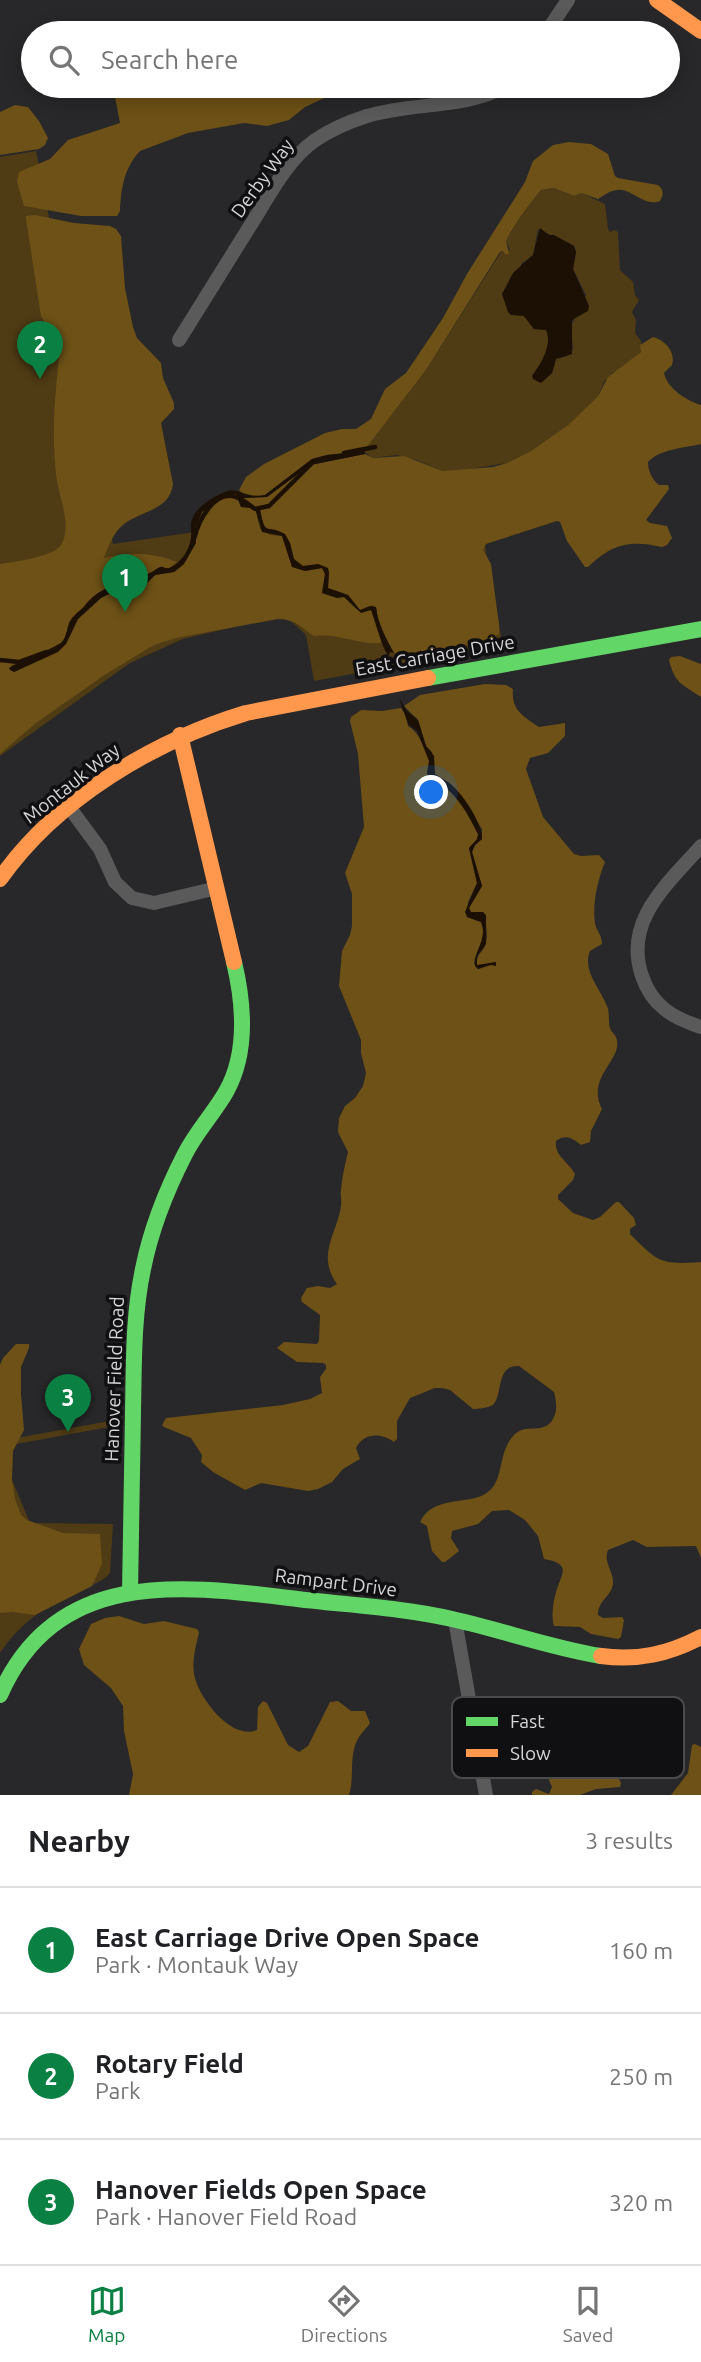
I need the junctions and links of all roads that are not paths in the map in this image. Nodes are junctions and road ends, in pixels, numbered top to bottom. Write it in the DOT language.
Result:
graph roads {
  1 [pos="568,0"];
  2 [pos="657,0"];
  3 [pos="554,21"];
  4 [pos="701,31"];
  5 [pos="478,98"];
  6 [pos="179,340"];
  7 [pos="701,628"];
  8 [pos="180,735"];
  9 [pos="69,807"];
  10 [pos="701,846"];
  11 [pos="0,879"];
  12 [pos="217,888"];
  13 [pos="701,1027"];
  14 [pos="130,1593"];
  15 [pos="456,1620"];
  16 [pos="701,1637"];
  17 [pos="0,1695"];
  18 [pos="469,1697"];
  1 -- 3 [label="street"];
  2 -- 4 [label="street"];
  5 -- 6 [label="street, Derby Way"];
  7 -- 8 [label="street, East Carriage Drive"];
  8 -- 9 [label="street, Montauk Way"];
  8 -- 12 [label="street, Hanover Field Road"];
  9 -- 11 [label="street, Montauk Way"];
  9 -- 12 [label="street"];
  10 -- 13 [label="street"];
  12 -- 14 [label="street, Hanover Field Road"];
  14 -- 15 [label="street, Rampart Drive"];
  14 -- 17 [label="street, Rampart Drive"];
  15 -- 16 [label="street, Rampart Drive"];
  15 -- 18 [label="street"];
}
